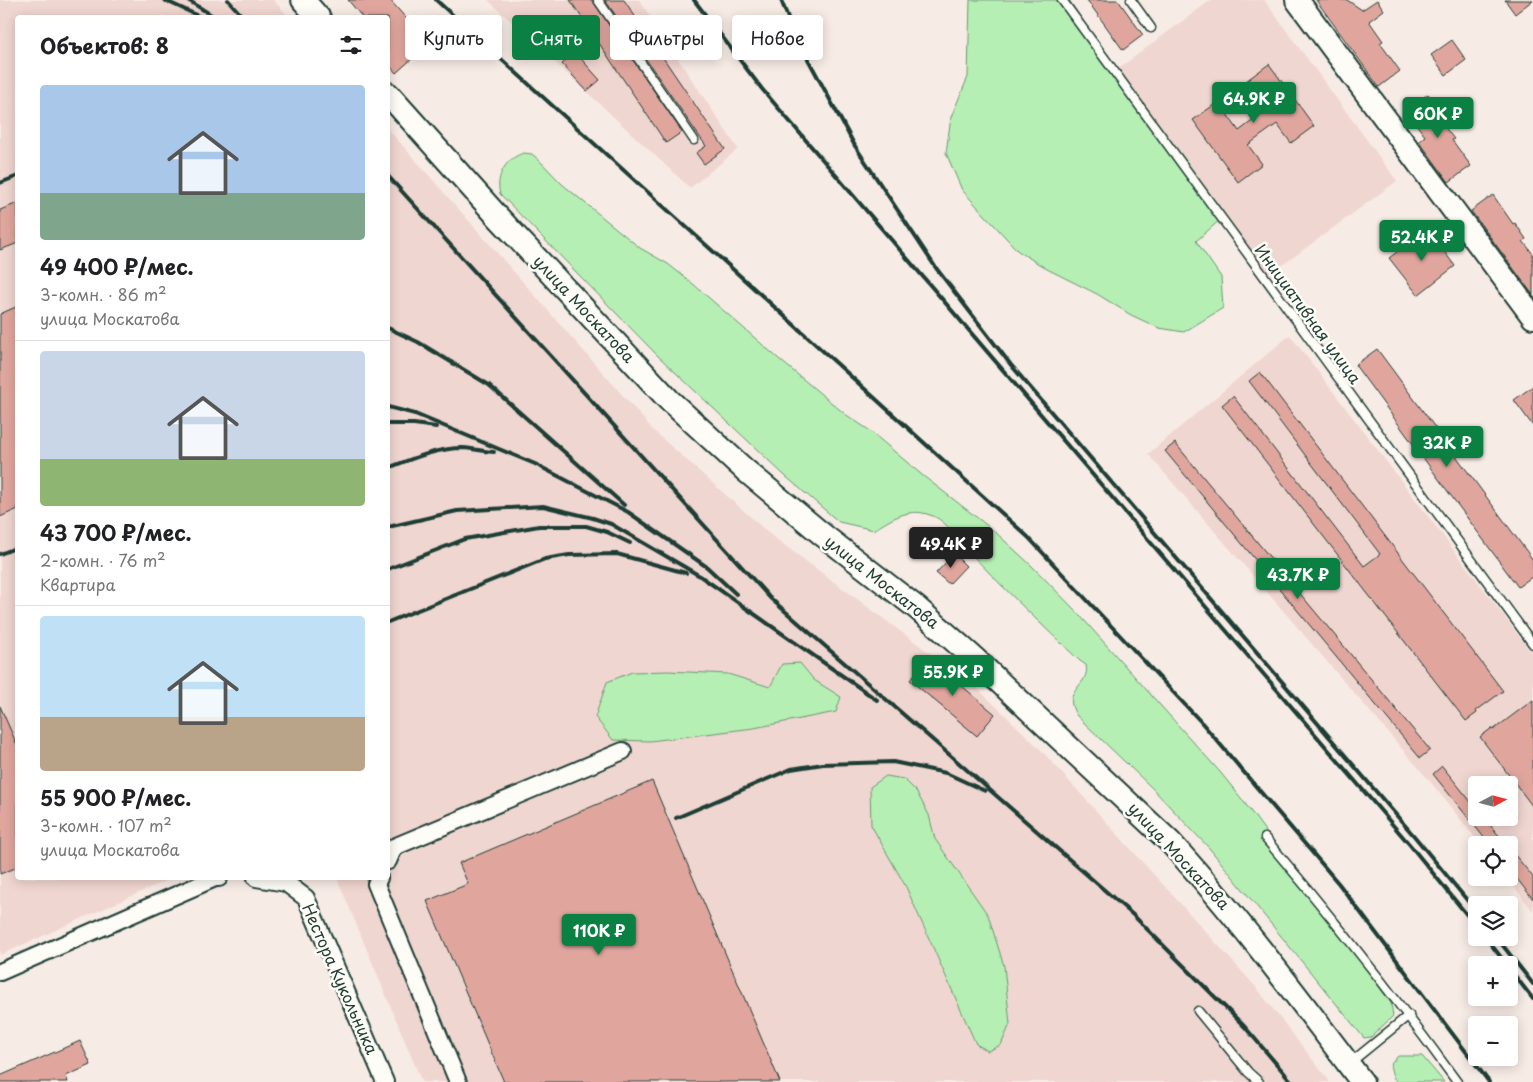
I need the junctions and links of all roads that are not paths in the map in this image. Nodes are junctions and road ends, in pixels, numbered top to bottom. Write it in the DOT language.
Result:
graph roads {
  1 [pos="303,0"];
  2 [pos="598,0"];
  3 [pos="1062,0"];
  4 [pos="1131,0"];
  5 [pos="1297,0"];
  6 [pos="316,15"];
  7 [pos="1151,28"];
  8 [pos="390,96"];
  9 [pos="694,140"];
  10 [pos="1533,317"];
  11 [pos="1533,644"];
  12 [pos="623,751"];
  13 [pos="1265,838"];
  14 [pos="390,856"];
  15 [pos="210,880"];
  16 [pos="268,880"];
  17 [pos="378,880"];
  18 [pos="0,972"];
  19 [pos="1198,1011"];
  20 [pos="1409,1015"];
  21 [pos="1348,1064"];
  22 [pos="385,1082"];
  23 [pos="458,1082"];
  24 [pos="1259,1082"];
  25 [pos="1362,1082"];
  26 [pos="1457,1082"];
  1 -- 6 [label="main road"];
  2 -- 9 [label="lane"];
  3 -- 11 [label="lane, Инициативная улица"];
  4 -- 7 [label="lane"];
  5 -- 10 [label="main road"];
  8 -- 21 [label="main road, улица Москатова"];
  12 -- 14 [label="street"];
  13 -- 20 [label="lane"];
  15 -- 18 [label="street"];
  16 -- 22 [label="street, Нестора Кукольника"];
  17 -- 23 [label="street"];
  19 -- 24 [label="lane"];
  20 -- 21 [label="lane"];
  20 -- 26 [label="lane"];
  21 -- 25 [label="main road, улица Москатова"];
}
